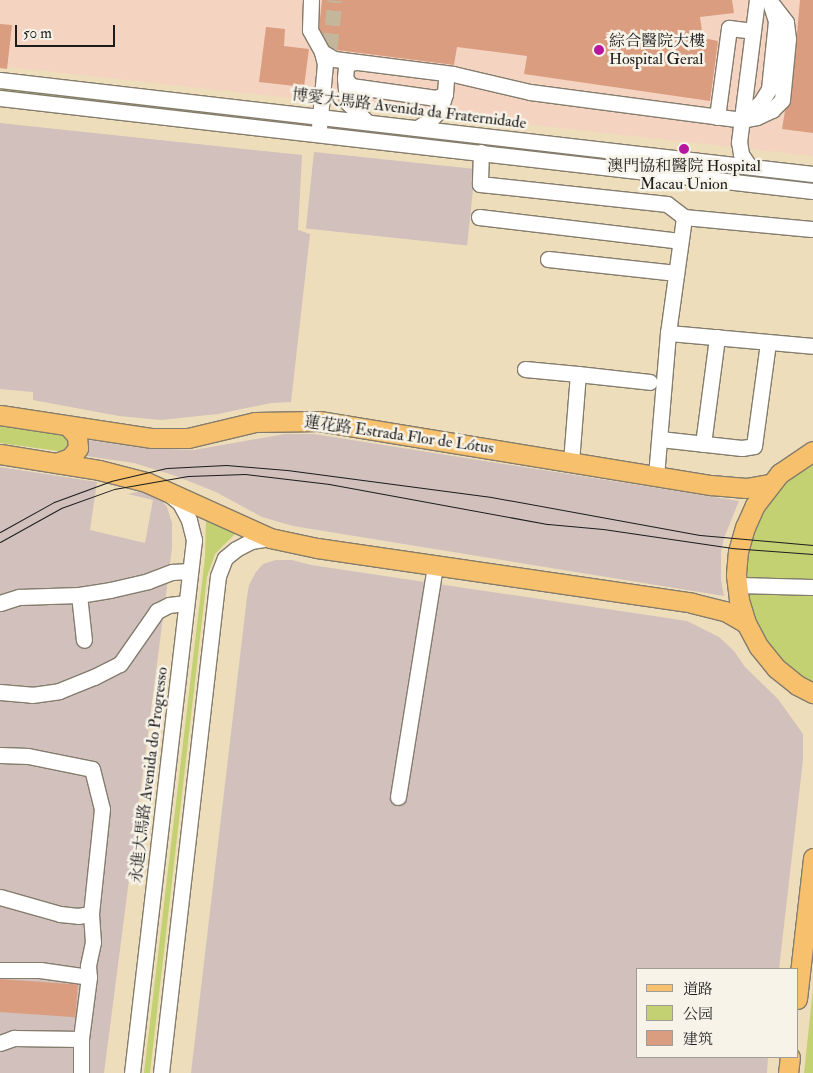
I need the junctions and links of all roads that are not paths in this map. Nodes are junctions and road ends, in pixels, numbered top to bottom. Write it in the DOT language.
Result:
graph roads {
  1 [pos="758,0"];
  2 [pos="769,0"];
  3 [pos="313,13"];
  4 [pos="753,31"];
  5 [pos="326,57"];
  6 [pos="356,62"];
  7 [pos="448,73"];
  8 [pos="345,78"];
  9 [pos="0,80"];
  10 [pos="445,94"];
  11 [pos="0,98"];
  12 [pos="320,116"];
  13 [pos="717,117"];
  14 [pos="742,120"];
  15 [pos="367,122"];
  16 [pos="417,128"];
  17 [pos="319,133"];
  18 [pos="415,145"];
  19 [pos="481,152"];
  20 [pos="749,166"];
  21 [pos="813,174"];
  22 [pos="813,191"];
  23 [pos="479,217"];
  24 [pos="684,217"];
  25 [pos="811,229"];
  26 [pos="680,241"];
  27 [pos="548,259"];
  28 [pos="676,273"];
  29 [pos="668,333"];
  30 [pos="717,337"];
  31 [pos="768,342"];
  32 [pos="813,346"];
  33 [pos="525,369"];
  34 [pos="578,374"];
  35 [pos="650,382"];
  36 [pos="0,415"];
  37 [pos="69,427"];
  38 [pos="660,439"];
  39 [pos="703,444"];
  40 [pos="813,451"];
  41 [pos="0,454"];
  42 [pos="59,462"];
  43 [pos="571,462"];
  44 [pos="656,476"];
  45 [pos="769,484"];
  46 [pos="164,490"];
  47 [pos="270,538"];
  48 [pos="435,565"];
  49 [pos="190,571"];
  50 [pos="738,585"];
  51 [pos="813,587"];
  52 [pos="79,595"];
  53 [pos="0,603"];
  54 [pos="186,604"];
  55 [pos="746,623"];
  56 [pos="84,640"];
  57 [pos="805,689"];
  58 [pos="0,692"];
  59 [pos="813,709"];
  60 [pos="0,755"];
  61 [pos="398,797"];
  62 [pos="813,858"];
  63 [pos="0,897"];
  64 [pos="91,914"];
  65 [pos="0,970"];
  66 [pos="89,977"];
  67 [pos="798,990"];
  68 [pos="81,1039"];
  69 [pos="0,1043"];
  70 [pos="790,1058"];
  71 [pos="81,1073"];
  72 [pos="132,1073"];
  73 [pos="161,1073"];
  74 [pos="788,1073"];
  1 -- 4 [label="street"];
  2 -- 14 [label="street"];
  3 -- 5 [label="street"];
  4 -- 13 [label="street"];
  4 -- 14 [label="street"];
  5 -- 6 [label="street"];
  5 -- 12 [label="street"];
  6 -- 7 [label="street"];
  6 -- 8 [label="street"];
  7 -- 10 [label="street"];
  7 -- 13 [label="street"];
  8 -- 10 [label="street"];
  8 -- 15 [label="street"];
  9 -- 12 [label="street, 博愛大馬路 Avenida da Fraternidade"];
  10 -- 16 [label="street"];
  11 -- 17 [label="street"];
  12 -- 15 [label="street, 博愛大馬路 Avenida da Fraternidade"];
  12 -- 17 [label="street"];
  13 -- 14 [label="street"];
  14 -- 20 [label="street"];
  15 -- 16 [label="street, 博愛大馬路 Avenida da Fraternidade"];
  16 -- 18 [label="street"];
  16 -- 20 [label="street, 博愛大馬路 Avenida da Fraternidade"];
  17 -- 18 [label="street"];
  18 -- 19 [label="street"];
  19 -- 22 [label="street"];
  19 -- 24 [label="street"];
  20 -- 21 [label="street, 博愛大馬路 Avenida da Fraternidade"];
  23 -- 26 [label="street"];
  24 -- 25 [label="street"];
  24 -- 26 [label="street"];
  26 -- 28 [label="street"];
  27 -- 28 [label="street"];
  28 -- 29 [label="street"];
  29 -- 30 [label="street"];
  29 -- 38 [label="street"];
  30 -- 31 [label="street"];
  30 -- 39 [label="street"];
  31 -- 32 [label="street"];
  31 -- 39 [label="street"];
  33 -- 34 [label="street"];
  34 -- 35 [label="street"];
  34 -- 43 [label="street"];
  36 -- 37 [label="main road, 蓮花路 Estrada Flor de Lótus"];
  37 -- 42 [label="main road"];
  37 -- 43 [label="main road, 蓮花路 Estrada Flor de Lótus"];
  38 -- 39 [label="street"];
  38 -- 44 [label="street"];
  40 -- 45 [label="main road"];
  41 -- 42 [label="main road"];
  42 -- 46 [label="main road"];
  43 -- 44 [label="main road, 蓮花路 Estrada Flor de Lótus"];
  44 -- 45 [label="main road, 蓮花路 Estrada Flor de Lótus"];
  45 -- 50 [label="main road"];
  46 -- 47 [label="main road"];
  46 -- 49 [label="street, 永進大馬路 Avenida do Progresso"];
  47 -- 48 [label="main road"];
  47 -- 73 [label="street"];
  48 -- 55 [label="main road"];
  48 -- 61 [label="street"];
  49 -- 52 [label="street"];
  49 -- 54 [label="street, 永進大馬路 Avenida do Progresso"];
  50 -- 51 [label="street"];
  50 -- 55 [label="main road"];
  52 -- 53 [label="street"];
  52 -- 56 [label="street"];
  54 -- 58 [label="street"];
  54 -- 72 [label="street, 永進大馬路 Avenida do Progresso"];
  55 -- 57 [label="main road"];
  57 -- 59 [label="main road"];
  60 -- 64 [label="street"];
  62 -- 67 [label="main road"];
  63 -- 64 [label="street"];
  64 -- 66 [label="street"];
  65 -- 66 [label="street"];
  66 -- 68 [label="street"];
  68 -- 69 [label="street"];
  68 -- 71 [label="street"];
  70 -- 74 [label="main road"];
}
